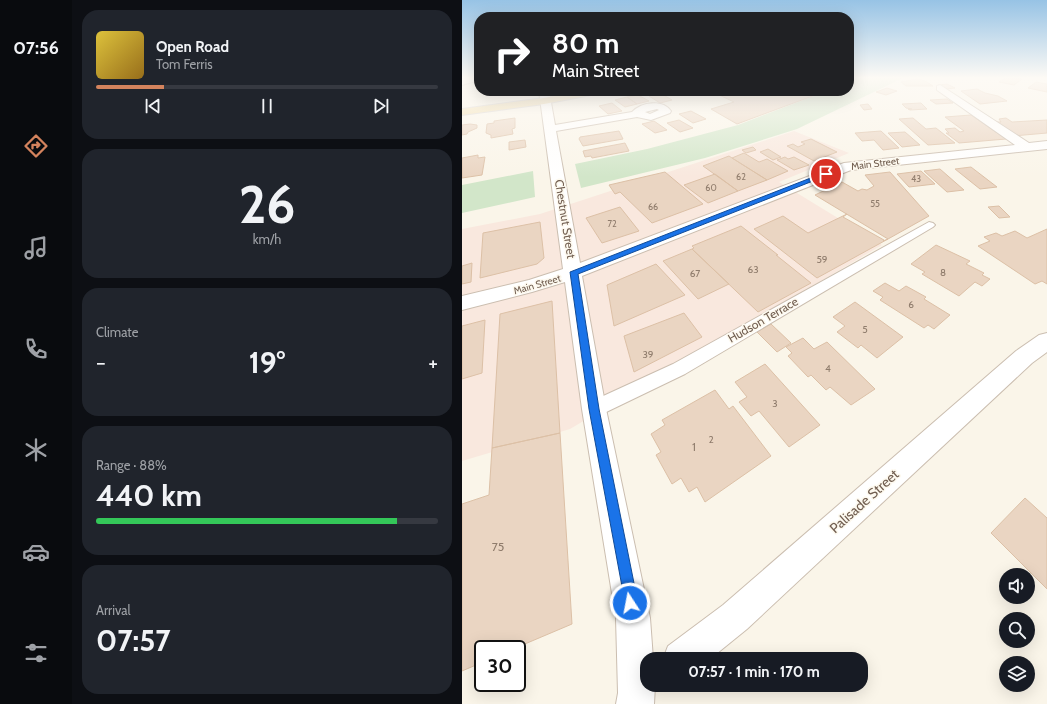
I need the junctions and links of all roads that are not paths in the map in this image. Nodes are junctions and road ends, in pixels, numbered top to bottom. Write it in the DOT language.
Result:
graph roads {
  1 [pos="547,111"];
  2 [pos="974,111"];
  3 [pos="637,114"];
  4 [pos="550,129"];
  5 [pos="1047,146"];
  6 [pos="1028,148"];
  7 [pos="929,225"];
  8 [pos="574,272"];
  9 [pos="462,303"];
  10 [pos="1047,341"];
  11 [pos="594,409"];
  12 [pos="689,652"];
  13 [pos="634,696"];
  1 -- 4 [label="street, Chestnut Street"];
  2 -- 6 [label="street"];
  3 -- 4 [label="street"];
  4 -- 8 [label="street, Chestnut Street"];
  5 -- 6 [label="street, Main Street"];
  6 -- 8 [label="street, Main Street"];
  7 -- 11 [label="lane, Hudson Terrace"];
  8 -- 9 [label="street, Main Street"];
  8 -- 11 [label="street, Chestnut Street"];
  10 -- 12 [label="street, Palisade Street"];
  11 -- 13 [label="street, Chestnut Street"];
}
